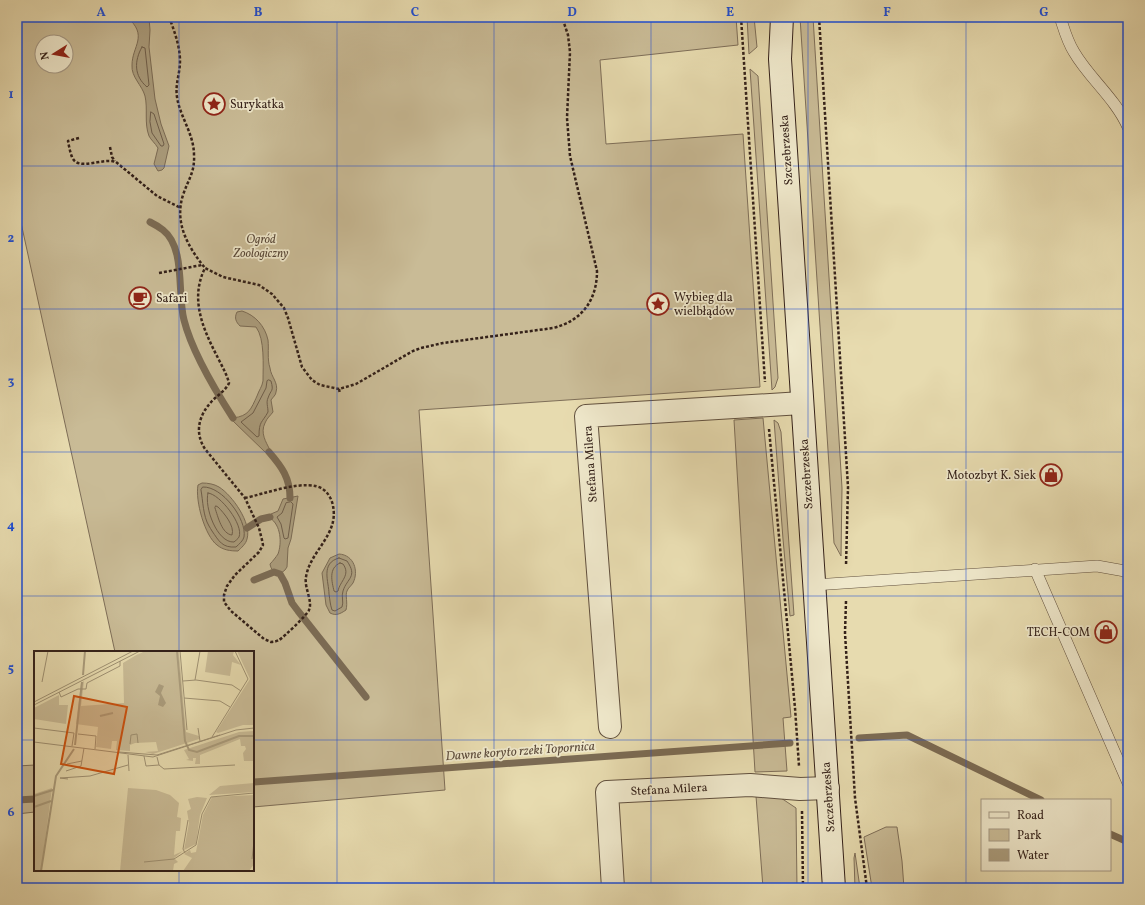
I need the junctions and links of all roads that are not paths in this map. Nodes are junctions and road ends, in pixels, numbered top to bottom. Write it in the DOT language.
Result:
graph roads {
  1 [pos="772,17"];
  2 [pos="782,17"];
  3 [pos="1060,17"];
  4 [pos="780,59"];
  5 [pos="1128,127"];
  6 [pos="802,403"];
  7 [pos="1035,570"];
  8 [pos="1128,574"];
  9 [pos="814,585"];
  10 [pos="610,727"];
  11 [pos="1128,783"];
  12 [pos="828,788"];
  13 [pos="613,888"];
  14 [pos="834,888"];
  1 -- 4 [label="street, Szczebrzeska"];
  2 -- 4 [label="street, Szczebrzeska"];
  3 -- 5 [label="lane"];
  4 -- 6 [label="street, Szczebrzeska"];
  6 -- 9 [label="street, Szczebrzeska"];
  6 -- 10 [label="street, Stefana Milera"];
  7 -- 8 [label="lane"];
  7 -- 9 [label="lane"];
  7 -- 11 [label="lane"];
  9 -- 12 [label="street, Szczebrzeska"];
  12 -- 13 [label="street, Stefana Milera"];
  12 -- 14 [label="street, Szczebrzeska"];
}
